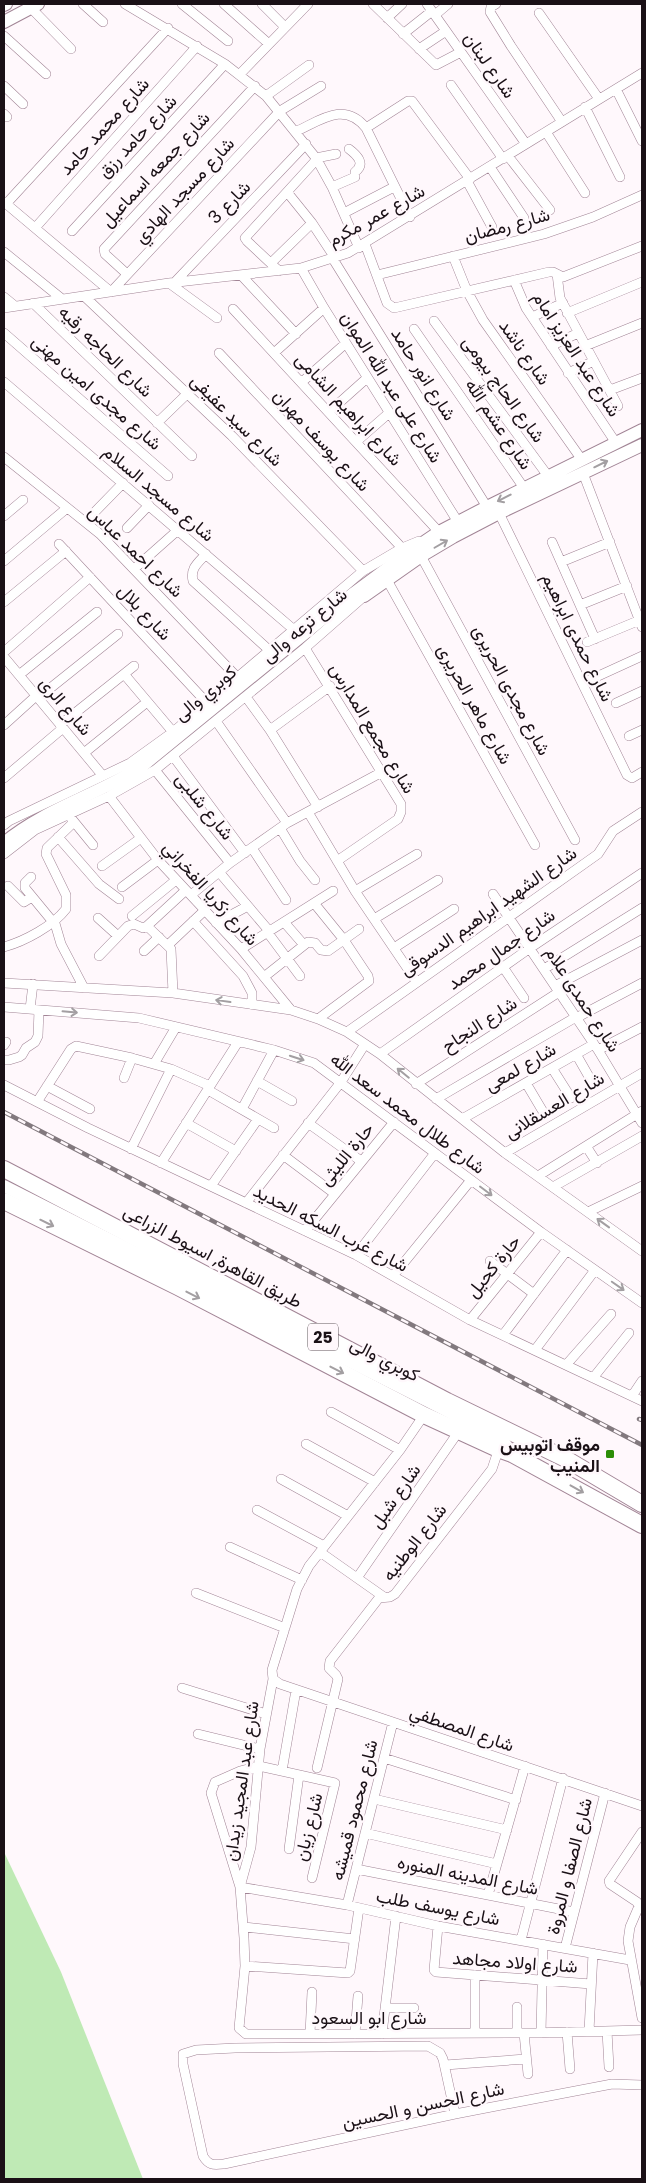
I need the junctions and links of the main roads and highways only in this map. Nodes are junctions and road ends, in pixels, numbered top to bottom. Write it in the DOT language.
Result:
graph roads {
  1 [pos="34,6"];
  2 [pos="4,22"];
  3 [pos="642,430"];
  4 [pos="642,445"];
  5 [pos="440,532"];
  6 [pos="371,591"];
  7 [pos="4,844"];
  8 [pos="4,1169"];
  9 [pos="4,1178"];
  10 [pos="4,1186"];
  11 [pos="4,1201"];
  12 [pos="285,1316"];
  13 [pos="504,1448"];
  14 [pos="642,1504"];
  15 [pos="642,1525"];
  1 -- 2 [label="main road"];
  3 -- 5 [label="main road, شارع ترعه والى, one-way"];
  6 -- 4 [label="main road, شارع ترعه والى, one-way"];
  5 -- 7 [label="main road, كوبري والى"];
  6 -- 7 [label="main road, كوبري والى"];
  8 -- 12 [label="highway, طريق القاهرة, اسيوط الزراعى / 25"];
  9 -- 12 [label="main road"];
  10 -- 13 [label="main road, كوبري والى"];
  11 -- 13 [label="highway, 25, one-way"];
  12 -- 14 [label="highway, طريق القاهرة, اسيوط الزراعى / 25"];
  13 -- 15 [label="highway, 25, one-way"];
}
